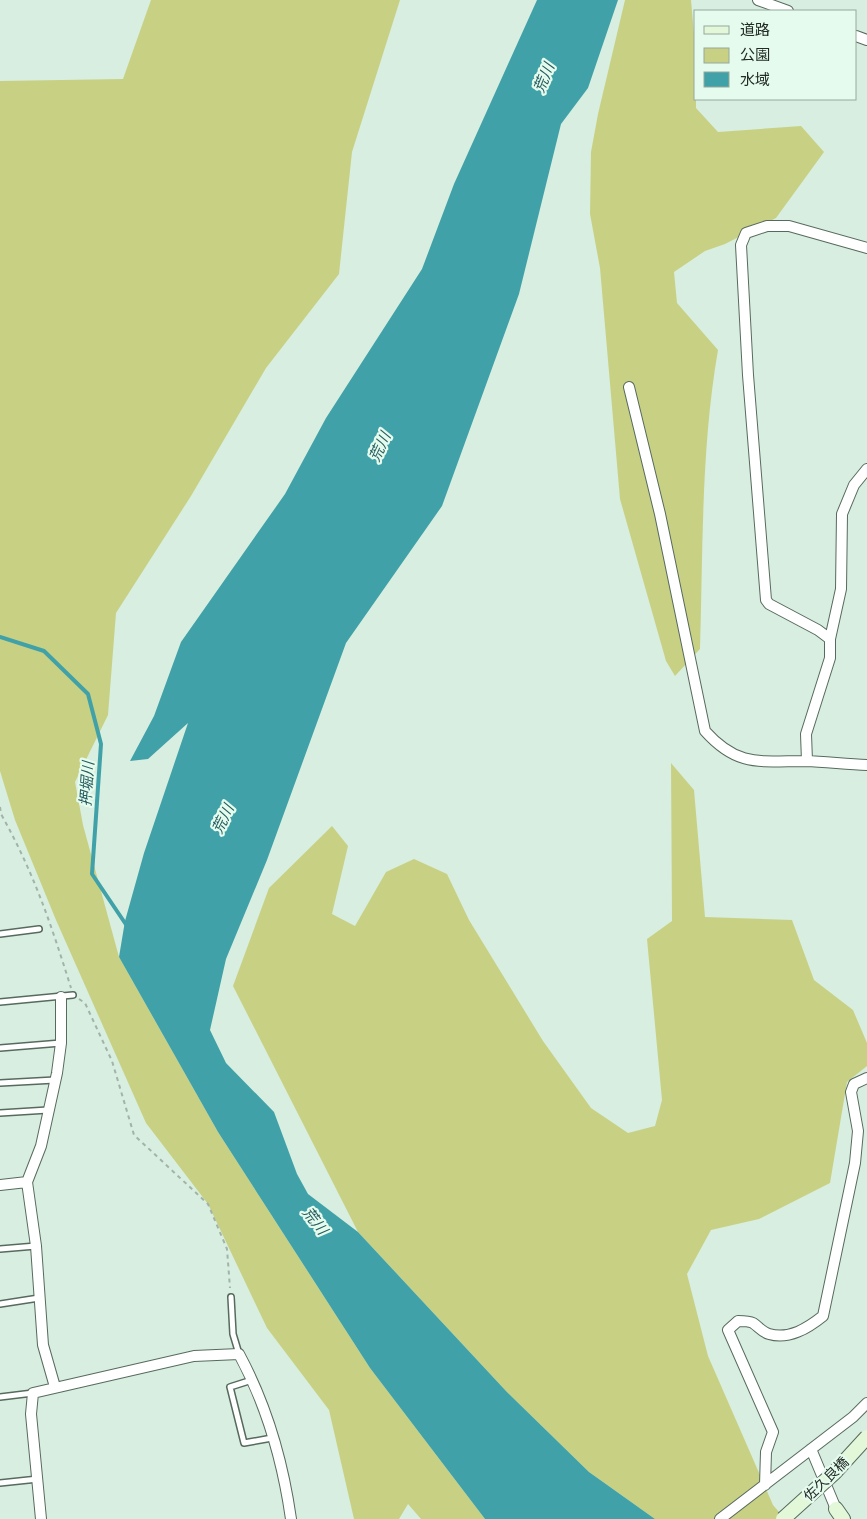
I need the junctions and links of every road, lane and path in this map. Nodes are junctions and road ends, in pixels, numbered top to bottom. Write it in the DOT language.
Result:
graph roads {
  1 [pos="758,0"];
  2 [pos="785,10"];
  3 [pos="867,248"];
  4 [pos="629,388"];
  5 [pos="867,469"];
  6 [pos="830,639"];
  7 [pos="807,761"];
  8 [pos="867,765"];
  9 [pos="0,807"];
  10 [pos="39,929"];
  11 [pos="0,934"];
  12 [pos="73,994"];
  13 [pos="60,997"];
  14 [pos="0,1002"];
  15 [pos="61,1042"];
  16 [pos="0,1048"];
  17 [pos="867,1078"];
  18 [pos="55,1080"];
  19 [pos="0,1083"];
  20 [pos="49,1110"];
  21 [pos="0,1113"];
  22 [pos="27,1182"];
  23 [pos="0,1185"];
  24 [pos="36,1246"];
  25 [pos="0,1249"];
  26 [pos="231,1296"];
  27 [pos="39,1298"];
  28 [pos="0,1304"];
  29 [pos="239,1354"];
  30 [pos="252,1379"];
  31 [pos="55,1387"];
  32 [pos="33,1393"];
  33 [pos="0,1397"];
  34 [pos="867,1403"];
  35 [pos="867,1437"];
  36 [pos="272,1438"];
  37 [pos="811,1449"];
  38 [pos="38,1478"];
  39 [pos="0,1483"];
  40 [pos="765,1485"];
  41 [pos="840,1514"];
  42 [pos="41,1519"];
  43 [pos="290,1519"];
  44 [pos="720,1519"];
  45 [pos="783,1519"];
  1 -- 2 [label="street"];
  3 -- 6 [label="street"];
  4 -- 7 [label="street"];
  5 -- 6 [label="street"];
  6 -- 7 [label="street"];
  7 -- 8 [label="street"];
  9 -- 12 [label="path"];
  10 -- 11 [label="lane"];
  12 -- 13 [label="lane"];
  12 -- 26 [label="path"];
  13 -- 14 [label="lane"];
  13 -- 15 [label="street"];
  15 -- 16 [label="lane"];
  15 -- 18 [label="street"];
  17 -- 40 [label="street"];
  18 -- 19 [label="lane"];
  18 -- 20 [label="street"];
  20 -- 21 [label="lane"];
  20 -- 22 [label="street"];
  22 -- 23 [label="street"];
  22 -- 24 [label="street"];
  24 -- 25 [label="lane"];
  24 -- 27 [label="street"];
  26 -- 29 [label="lane"];
  27 -- 28 [label="lane"];
  27 -- 31 [label="street"];
  29 -- 30 [label="street"];
  29 -- 31 [label="street"];
  30 -- 36 [label="street"];
  30 -- 36 [label="lane"];
  31 -- 32 [label="street"];
  32 -- 33 [label="lane"];
  32 -- 38 [label="street"];
  34 -- 37 [label="street"];
  35 -- 45 [label="street, 佐久良橋, bridge"];
  36 -- 43 [label="street"];
  37 -- 40 [label="street"];
  37 -- 41 [label="street"];
  38 -- 39 [label="lane"];
  38 -- 42 [label="street"];
  40 -- 44 [label="street"];
}
